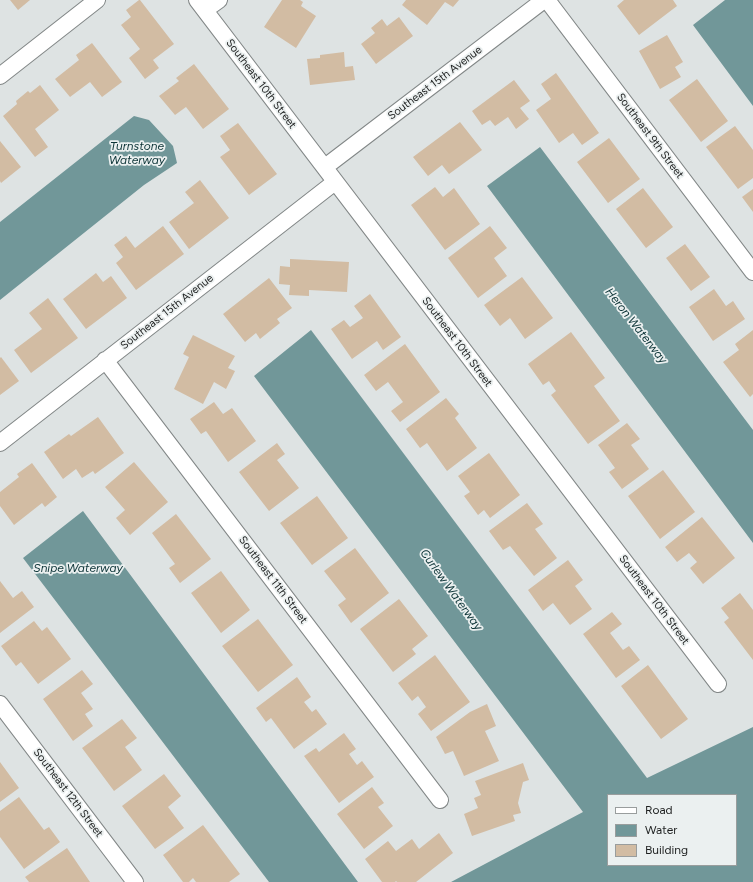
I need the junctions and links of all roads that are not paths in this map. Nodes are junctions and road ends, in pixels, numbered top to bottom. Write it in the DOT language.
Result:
graph roads {
  1 [pos="97,0"];
  2 [pos="219,0"];
  3 [pos="546,0"];
  4 [pos="201,5"];
  5 [pos="0,76"];
  6 [pos="325,167"];
  7 [pos="335,182"];
  8 [pos="753,272"];
  9 [pos="105,360"];
  10 [pos="0,443"];
  11 [pos="718,684"];
  12 [pos="0,704"];
  13 [pos="440,800"];
  14 [pos="135,882"];
  1 -- 5 [label="street"];
  2 -- 4 [label="street"];
  3 -- 6 [label="street, Southeast 15th Avenue"];
  3 -- 8 [label="street, Southeast 9th Street"];
  4 -- 6 [label="street, Southeast 10th Street"];
  6 -- 7 [label="street, Southeast 10th Street"];
  7 -- 9 [label="street, Southeast 15th Avenue"];
  7 -- 11 [label="street, Southeast 10th Street"];
  9 -- 10 [label="street, Southeast 15th Avenue"];
  9 -- 13 [label="street, Southeast 11th Street"];
  12 -- 14 [label="street, Southeast 12th Street"];
}
